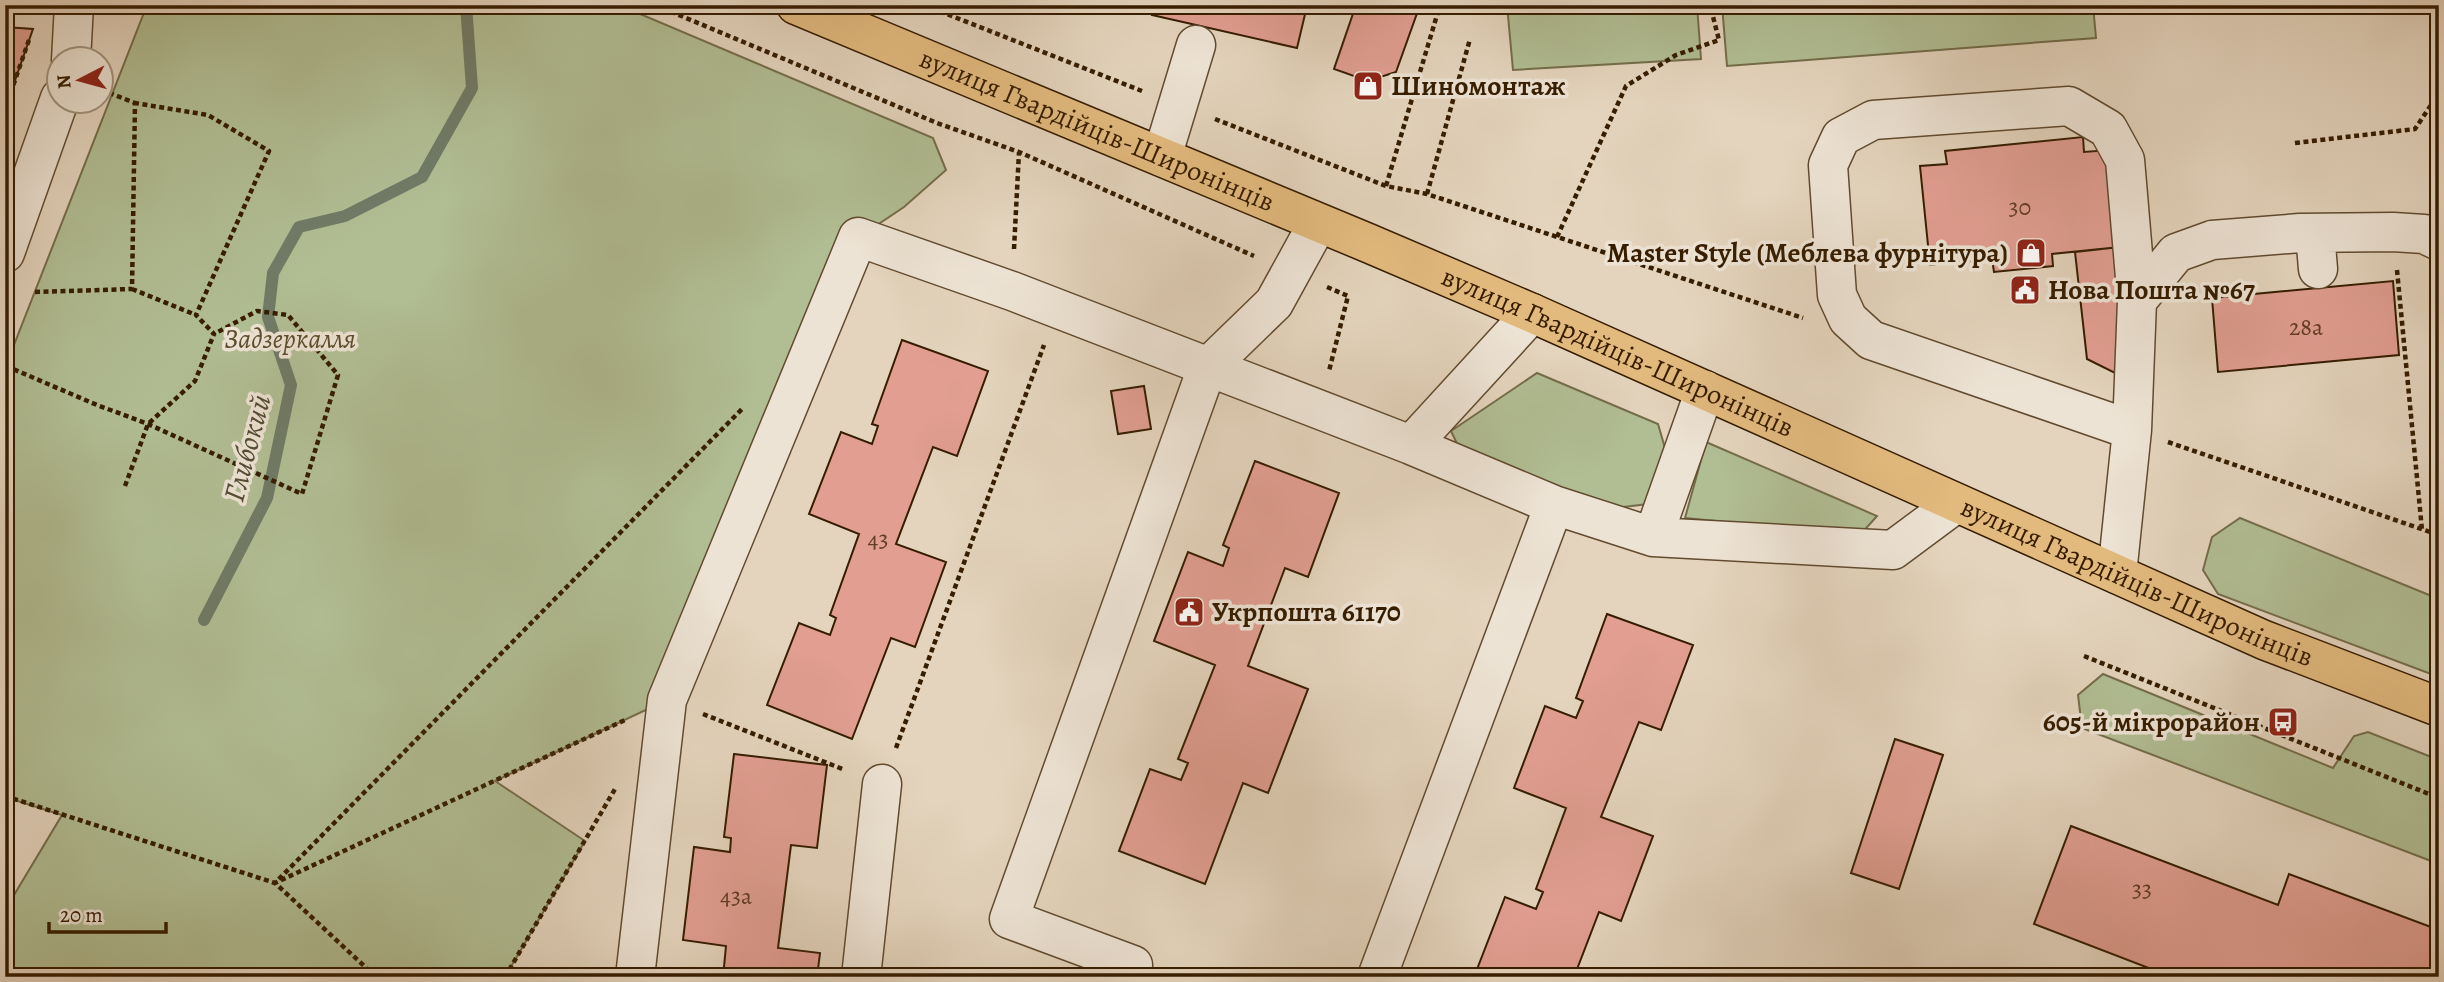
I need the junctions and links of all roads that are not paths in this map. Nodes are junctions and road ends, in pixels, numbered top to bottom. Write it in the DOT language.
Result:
graph roads {
  1 [pos="74,5"];
  2 [pos="796,5"];
  3 [pos="1196,45"];
  4 [pos="72,46"];
  5 [pos="53,116"];
  6 [pos="1162,157"];
  7 [pos="1318,223"];
  8 [pos="2439,241"];
  9 [pos="5,253"];
  10 [pos="2137,301"];
  11 [pos="1532,313"];
  12 [pos="1207,368"];
  13 [pos="1705,390"];
  14 [pos="2132,430"];
  15 [pos="1411,445"];
  16 [pos="1955,503"];
  17 [pos="1554,505"];
  18 [pos="1653,537"];
  19 [pos="2117,574"];
  20 [pos="2439,707"];
  21 [pos="882,784"];
  22 [pos="1133,965"];
  23 [pos="635,977"];
  24 [pos="861,977"];
  25 [pos="1377,977"];
  1 -- 4 [label="street"];
  2 -- 6 [label="main road, вулиця Гвардійців-Широнінців"];
  3 -- 6 [label="street"];
  5 -- 9 [label="street"];
  6 -- 7 [label="main road, вулиця Гвардійців-Широнінців"];
  7 -- 11 [label="main road, вулиця Гвардійців-Широнінців"];
  7 -- 12 [label="street"];
  8 -- 10 [label="street"];
  10 -- 14 [label="street"];
  10 -- 14 [label="street"];
  11 -- 13 [label="main road, вулиця Гвардійців-Широнінців"];
  11 -- 15 [label="street"];
  12 -- 15 [label="street"];
  12 -- 22 [label="street"];
  12 -- 23 [label="street"];
  13 -- 16 [label="main road, вулиця Гвардійців-Широнінців"];
  13 -- 18 [label="street"];
  14 -- 19 [label="street"];
  15 -- 17 [label="street"];
  16 -- 18 [label="street"];
  16 -- 19 [label="main road, вулиця Гвардійців-Широнінців"];
  17 -- 18 [label="street"];
  17 -- 25 [label="street"];
  19 -- 20 [label="main road, вулиця Гвардійців-Широнінців"];
  21 -- 24 [label="street"];
}
